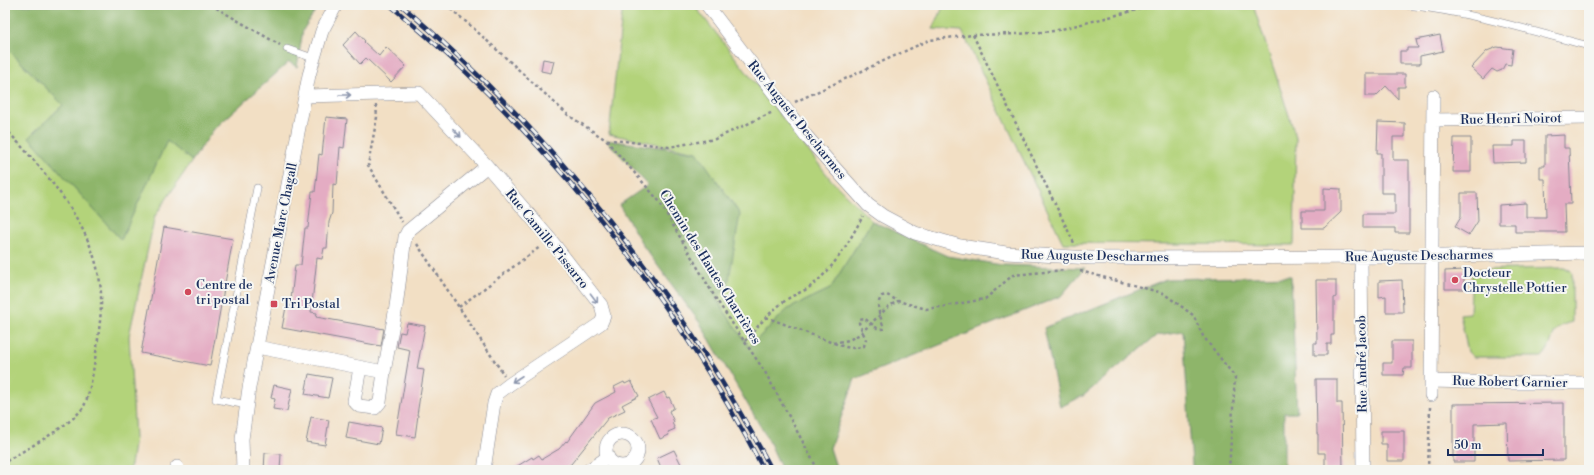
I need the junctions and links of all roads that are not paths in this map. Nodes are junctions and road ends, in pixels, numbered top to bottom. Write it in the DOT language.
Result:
graph roads {
  1 [pos="336,5"];
  2 [pos="707,5"];
  3 [pos="1407,5"];
  4 [pos="1589,46"];
  5 [pos="287,48"];
  6 [pos="313,58"];
  7 [pos="306,96"];
  8 [pos="1433,96"];
  9 [pos="1589,118"];
  10 [pos="1433,120"];
  11 [pos="488,166"];
  12 [pos="257,188"];
  13 [pos="1589,253"];
  14 [pos="1433,256"];
  15 [pos="1361,258"];
  16 [pos="256,347"];
  17 [pos="360,368"];
  18 [pos="384,372"];
  19 [pos="1431,381"];
  20 [pos="1589,383"];
  21 [pos="1431,395"];
  22 [pos="247,405"];
  23 [pos="608,457"];
  24 [pos="631,467"];
  25 [pos="243,470"];
  26 [pos="484,470"];
  27 [pos="589,470"];
  28 [pos="1363,470"];
  1 -- 6 [label="street, Avenue Marc Chagall"];
  2 -- 15 [label="street, Rue Auguste Descharmes"];
  3 -- 4 [label="lane"];
  5 -- 6 [label="lane"];
  6 -- 7 [label="street, Avenue Marc Chagall"];
  7 -- 11 [label="street, Rue Camille Pissarro, one-way"];
  7 -- 16 [label="street, Avenue Marc Chagall"];
  8 -- 10 [label="street"];
  9 -- 10 [label="street, Rue Henri Noirot"];
  10 -- 14 [label="street"];
  11 -- 18 [label="street"];
  11 -- 26 [label="street, Rue Camille Pissarro, one-way"];
  12 -- 22 [label="lane"];
  13 -- 14 [label="street, Rue Auguste Descharmes"];
  14 -- 15 [label="street, Rue Auguste Descharmes"];
  14 -- 19 [label="street"];
  15 -- 28 [label="street, Rue André Jacob"];
  16 -- 17 [label="street"];
  16 -- 22 [label="street, Avenue Marc Chagall"];
  17 -- 18 [label="street"];
  17 -- 18 [label="street"];
  19 -- 20 [label="street, Rue Robert Garnier"];
  19 -- 21 [label="street"];
  22 -- 25 [label="street, Avenue Marc Chagall"];
  23 -- 24 [label="street"];
  23 -- 24 [label="street"];
  23 -- 27 [label="street"];
}
